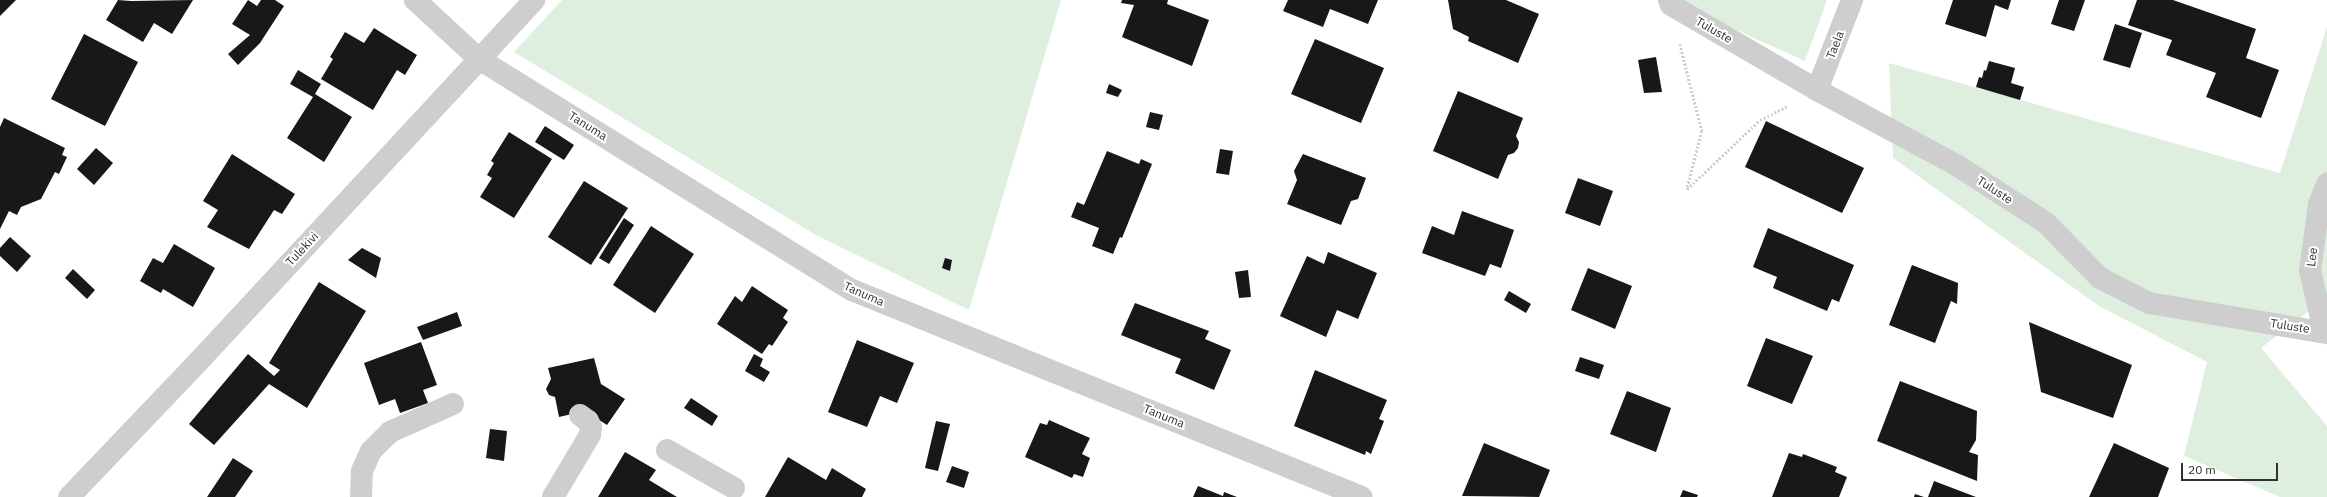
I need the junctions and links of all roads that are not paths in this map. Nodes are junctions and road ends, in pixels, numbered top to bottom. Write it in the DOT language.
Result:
graph roads {
  1 [pos="415,0"];
  2 [pos="534,0"];
  3 [pos="1852,0"];
  4 [pos="1670,2"];
  5 [pos="480,59"];
  6 [pos="1817,90"];
  7 [pos="2327,184"];
  8 [pos="2325,332"];
  9 [pos="453,404"];
  10 [pos="580,415"];
  11 [pos="667,450"];
  12 [pos="734,488"];
  13 [pos="69,497"];
  14 [pos="361,497"];
  15 [pos="553,497"];
  16 [pos="1362,497"];
  1 -- 5 [label="street, Tanuma"];
  2 -- 5 [label="street, Tulekivi"];
  3 -- 6 [label="street, Taela"];
  4 -- 6 [label="street, Tuluste"];
  5 -- 13 [label="street, Tulekivi"];
  5 -- 16 [label="street, Tanuma"];
  6 -- 8 [label="street, Tuluste"];
  7 -- 8 [label="street, Lee"];
  9 -- 14 [label="street"];
  10 -- 15 [label="street"];
  11 -- 12 [label="street"];
}
